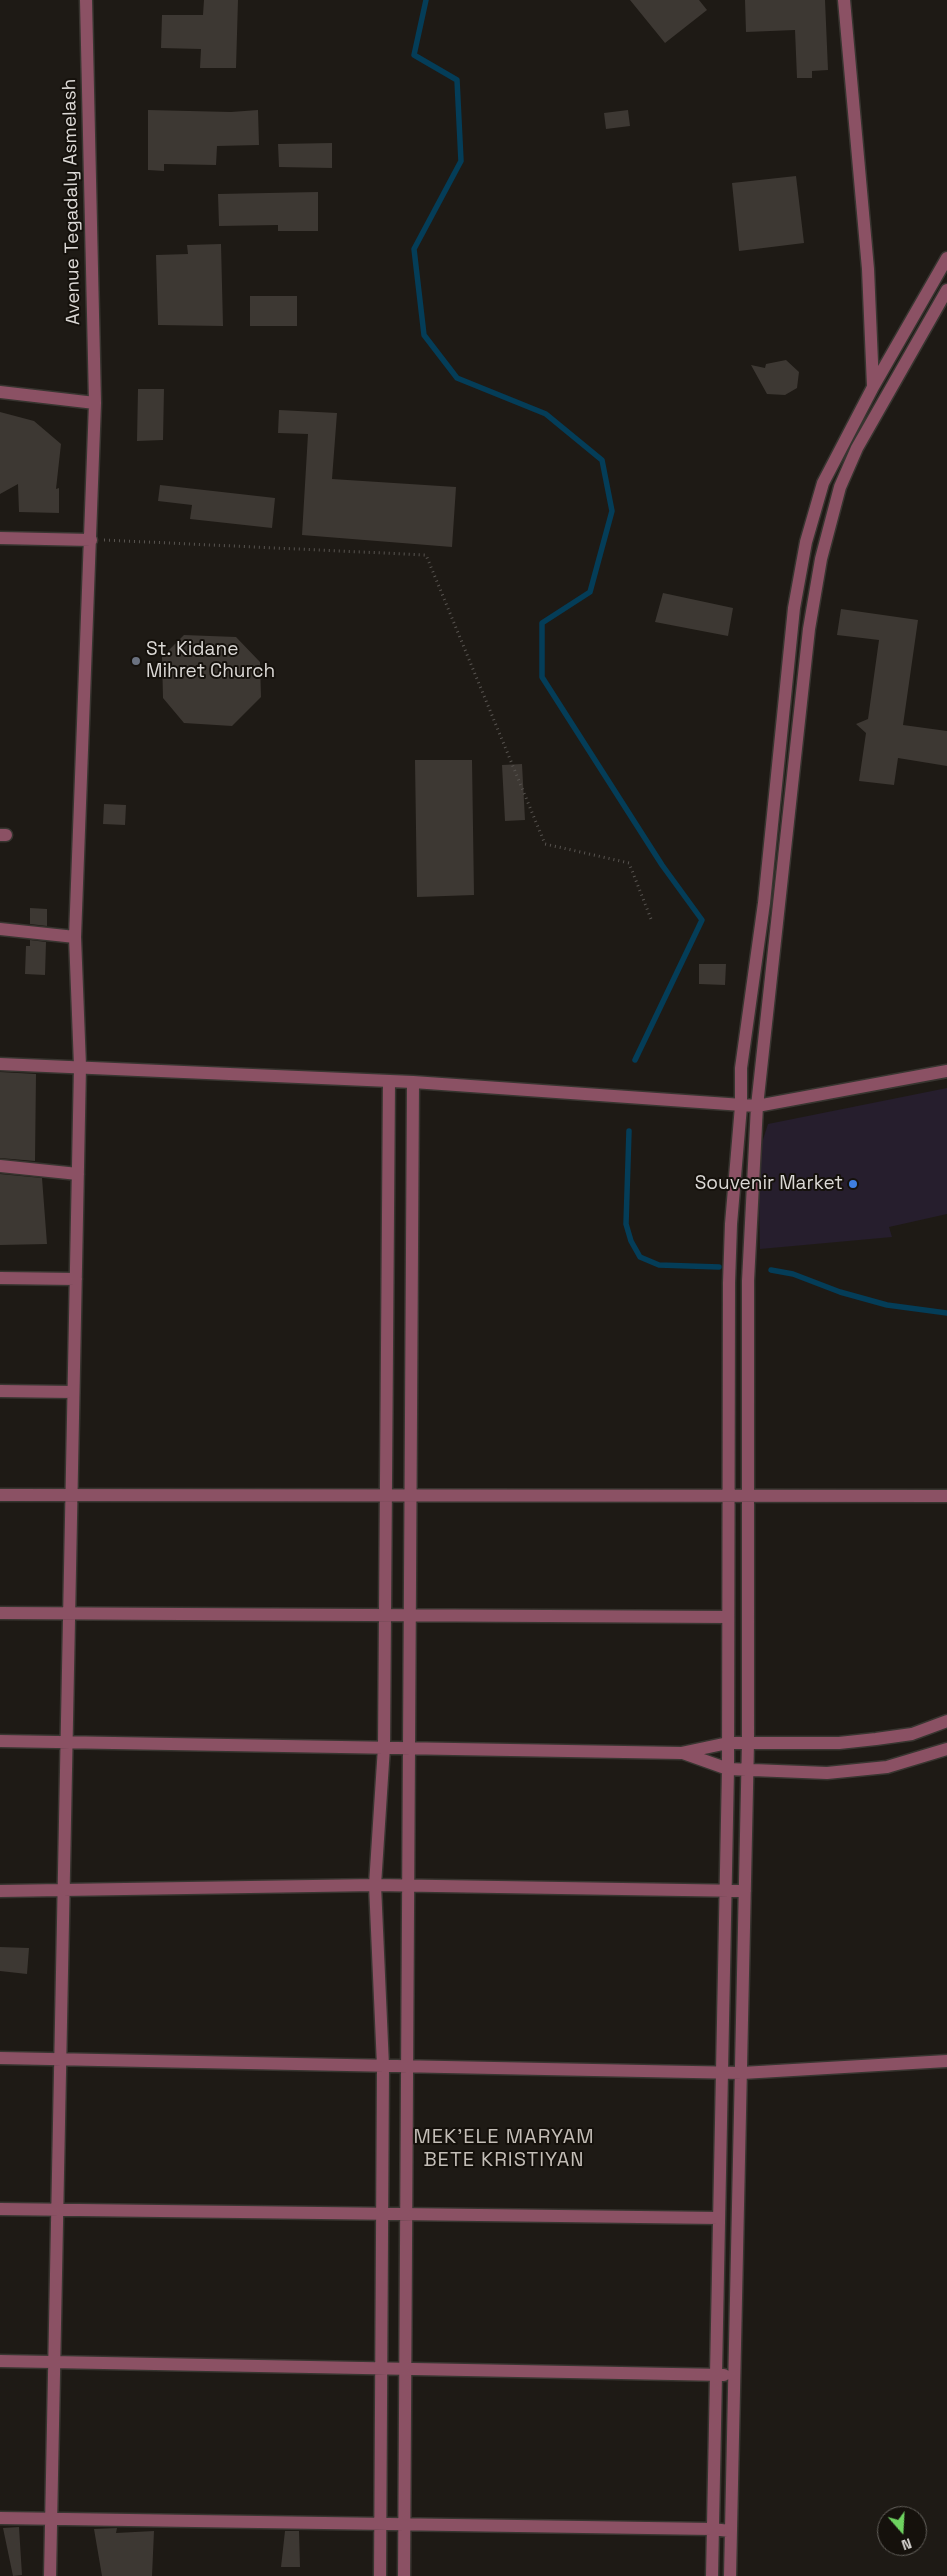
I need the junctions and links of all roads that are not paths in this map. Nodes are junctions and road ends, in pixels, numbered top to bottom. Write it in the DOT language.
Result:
graph roads {
  1 [pos="86,0"];
  2 [pos="844,0"];
  3 [pos="947,258"];
  4 [pos="947,290"];
  5 [pos="873,387"];
  6 [pos="0,392"];
  7 [pos="95,403"];
  8 [pos="0,538"];
  9 [pos="91,540"];
  10 [pos="783,707"];
  11 [pos="800,710"];
  12 [pos="0,929"];
  13 [pos="75,936"];
  14 [pos="0,1064"];
  15 [pos="80,1066"];
  16 [pos="947,1071"];
  17 [pos="389,1081"];
  18 [pos="413,1082"];
  19 [pos="741,1106"];
  20 [pos="757,1106"];
  21 [pos="0,1166"];
  22 [pos="78,1174"];
  23 [pos="0,1278"];
  24 [pos="76,1279"];
  25 [pos="0,1391"];
  26 [pos="73,1392"];
  27 [pos="0,1495"];
  28 [pos="71,1495"];
  29 [pos="387,1495"];
  30 [pos="411,1495"];
  31 [pos="728,1495"];
  32 [pos="748,1495"];
  33 [pos="947,1496"];
  34 [pos="0,1612"];
  35 [pos="68,1613"];
  36 [pos="387,1615"];
  37 [pos="410,1615"];
  38 [pos="728,1617"];
  39 [pos="947,1721"];
  40 [pos="0,1741"];
  41 [pos="65,1742"];
  42 [pos="748,1742"];
  43 [pos="728,1743"];
  44 [pos="384,1747"];
  45 [pos="410,1748"];
  46 [pos="947,1749"];
  47 [pos="681,1752"];
  48 [pos="728,1769"];
  49 [pos="748,1770"];
  50 [pos="375,1885"];
  51 [pos="408,1886"];
  52 [pos="0,1891"];
  53 [pos="63,1891"];
  54 [pos="724,1891"];
  55 [pos="745,1892"];
  56 [pos="0,2058"];
  57 [pos="60,2059"];
  58 [pos="947,2061"];
  59 [pos="383,2066"];
  60 [pos="407,2066"];
  61 [pos="722,2073"];
  62 [pos="742,2073"];
  63 [pos="0,2209"];
  64 [pos="57,2210"];
  65 [pos="383,2214"];
  66 [pos="407,2214"];
  67 [pos="719,2218"];
  68 [pos="0,2361"];
  69 [pos="54,2362"];
  70 [pos="381,2368"];
  71 [pos="406,2369"];
  72 [pos="717,2375"];
  73 [pos="734,2375"];
  74 [pos="0,2518"];
  75 [pos="51,2519"];
  76 [pos="380,2524"];
  77 [pos="405,2524"];
  78 [pos="712,2529"];
  79 [pos="730,2531"];
  80 [pos="50,2576"];
  81 [pos="380,2576"];
  82 [pos="404,2576"];
  83 [pos="712,2576"];
  84 [pos="730,2576"];
  1 -- 7 [label="street, Avenue Tegadaly Asmelash"];
  2 -- 5 [label="street"];
  3 -- 5 [label="street"];
  4 -- 11 [label="street"];
  5 -- 10 [label="street"];
  6 -- 7 [label="street"];
  7 -- 9 [label="street, Avenue Tegadaly Asmelash"];
  8 -- 9 [label="street"];
  9 -- 13 [label="street, Avenue Tegadaly Asmelash"];
  10 -- 11 [label="street"];
  10 -- 19 [label="street"];
  11 -- 20 [label="street"];
  12 -- 13 [label="street"];
  13 -- 15 [label="street, Avenue Tegadaly Asmelash"];
  14 -- 15 [label="street"];
  15 -- 17 [label="street"];
  15 -- 22 [label="street, Avenue Tegadaly Asmelash"];
  16 -- 20 [label="street"];
  17 -- 18 [label="street"];
  17 -- 29 [label="street"];
  18 -- 19 [label="street"];
  18 -- 30 [label="street"];
  19 -- 20 [label="street"];
  19 -- 31 [label="street"];
  20 -- 32 [label="street"];
  21 -- 22 [label="street"];
  22 -- 24 [label="street, Avenue Tegadaly Asmelash"];
  23 -- 24 [label="street"];
  24 -- 26 [label="street, Avenue Tegadaly Asmelash"];
  25 -- 26 [label="street"];
  26 -- 28 [label="street, Avenue Tegadaly Asmelash"];
  27 -- 28 [label="street"];
  28 -- 29 [label="street"];
  28 -- 35 [label="street, Avenue Tegadaly Asmelash"];
  29 -- 30 [label="street"];
  29 -- 36 [label="street"];
  30 -- 31 [label="street"];
  30 -- 37 [label="street"];
  31 -- 32 [label="street"];
  31 -- 38 [label="street"];
  32 -- 33 [label="street"];
  32 -- 42 [label="street"];
  34 -- 35 [label="street"];
  35 -- 36 [label="street"];
  35 -- 41 [label="street, Avenue Tegadaly Asmelash"];
  36 -- 37 [label="street"];
  36 -- 44 [label="street"];
  37 -- 38 [label="street"];
  37 -- 45 [label="street"];
  38 -- 43 [label="street"];
  39 -- 42 [label="street"];
  40 -- 41 [label="street"];
  41 -- 44 [label="street"];
  41 -- 53 [label="street, Avenue Tegadaly Asmelash"];
  42 -- 43 [label="street"];
  42 -- 49 [label="street"];
  43 -- 47 [label="street"];
  43 -- 48 [label="street"];
  44 -- 45 [label="street"];
  44 -- 50 [label="street"];
  45 -- 47 [label="street"];
  45 -- 51 [label="street"];
  46 -- 49 [label="street"];
  47 -- 48 [label="street"];
  48 -- 49 [label="street"];
  48 -- 54 [label="street"];
  49 -- 55 [label="street"];
  50 -- 51 [label="street"];
  50 -- 53 [label="street"];
  50 -- 59 [label="street"];
  51 -- 54 [label="street"];
  51 -- 60 [label="street"];
  52 -- 53 [label="street"];
  53 -- 57 [label="street, Avenue Tegadaly Asmelash"];
  54 -- 55 [label="street"];
  54 -- 61 [label="street"];
  55 -- 62 [label="street"];
  56 -- 57 [label="street"];
  57 -- 59 [label="street"];
  57 -- 64 [label="street, Avenue Tegadaly Asmelash"];
  58 -- 62 [label="street"];
  59 -- 60 [label="street"];
  59 -- 65 [label="street"];
  60 -- 61 [label="street"];
  60 -- 66 [label="street"];
  61 -- 62 [label="street"];
  61 -- 67 [label="street"];
  62 -- 73 [label="street"];
  63 -- 64 [label="street"];
  64 -- 65 [label="street"];
  64 -- 69 [label="street, Avenue Tegadaly Asmelash"];
  65 -- 66 [label="street"];
  65 -- 70 [label="street"];
  66 -- 67 [label="street"];
  66 -- 71 [label="street"];
  67 -- 72 [label="street"];
  68 -- 69 [label="street"];
  69 -- 70 [label="street"];
  69 -- 75 [label="street, Avenue Tegadaly Asmelash"];
  70 -- 71 [label="street"];
  70 -- 76 [label="street"];
  71 -- 72 [label="street"];
  71 -- 77 [label="street"];
  72 -- 73 [label="street"];
  72 -- 78 [label="street"];
  73 -- 79 [label="street"];
  74 -- 75 [label="street"];
  75 -- 76 [label="street"];
  75 -- 80 [label="street, Avenue Tegadaly Asmelash"];
  76 -- 77 [label="street"];
  76 -- 81 [label="street"];
  77 -- 78 [label="street"];
  77 -- 82 [label="street"];
  78 -- 79 [label="street"];
  78 -- 83 [label="street"];
  79 -- 84 [label="street"];
}
